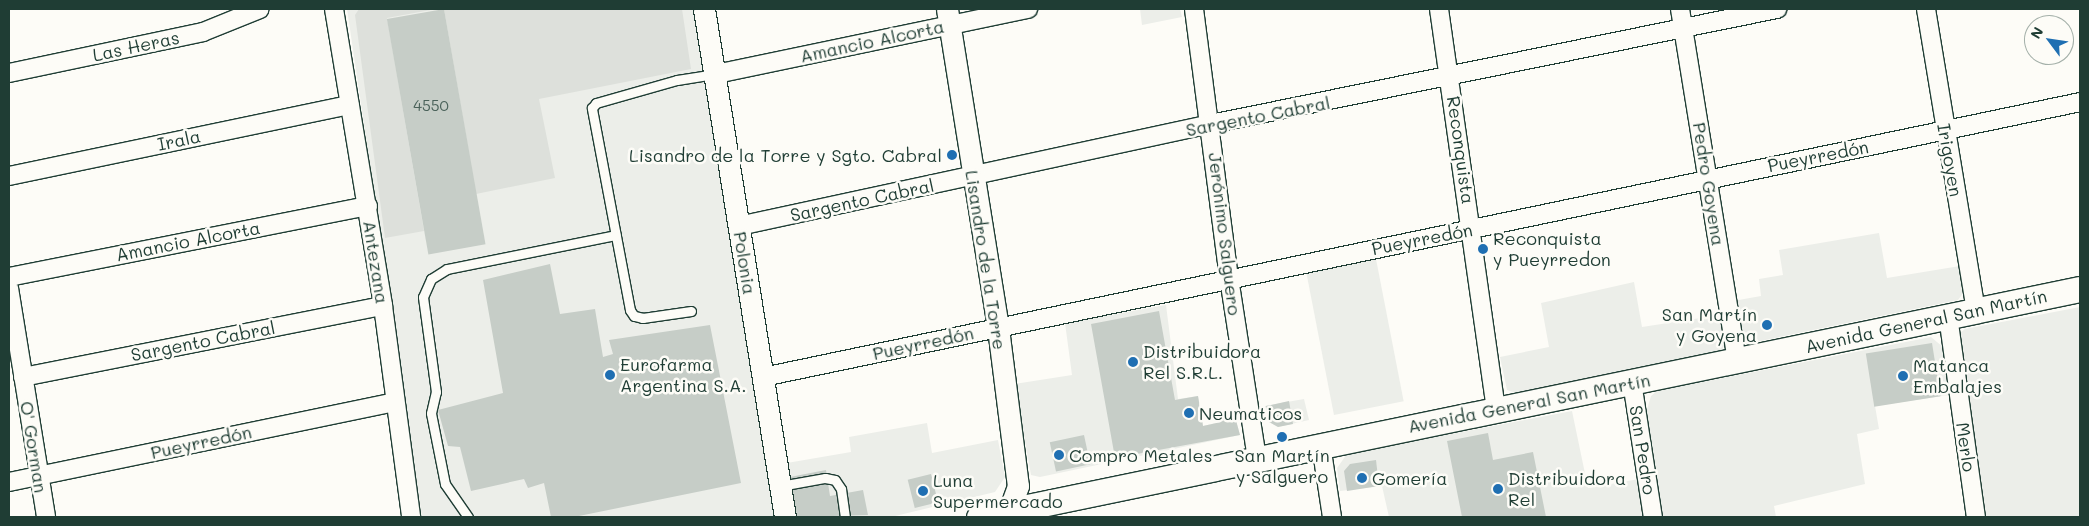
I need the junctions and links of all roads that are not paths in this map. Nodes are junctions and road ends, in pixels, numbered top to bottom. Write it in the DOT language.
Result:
graph roads {
  1 [pos="260,9"];
  2 [pos="334,9"];
  3 [pos="704,9"];
  4 [pos="1028,9"];
  5 [pos="1194,9"];
  6 [pos="1439,9"];
  7 [pos="1680,9"];
  8 [pos="1777,9"];
  9 [pos="1926,9"];
  10 [pos="223,16"];
  11 [pos="948,17"];
  12 [pos="1684,28"];
  13 [pos="9,72"];
  14 [pos="716,74"];
  15 [pos="1450,77"];
  16 [pos="2080,102"];
  17 [pos="350,105"];
  18 [pos="1211,124"];
  19 [pos="1944,130"];
  20 [pos="9,176"];
  21 [pos="973,176"];
  22 [pos="1709,178"];
  23 [pos="368,206"];
  24 [pos="739,226"];
  25 [pos="1473,229"];
  26 [pos="616,235"];
  27 [pos="9,276"];
  28 [pos="1230,278"];
  29 [pos="9,288"];
  30 [pos="2080,289"];
  31 [pos="383,306"];
  32 [pos="691,311"];
  33 [pos="1976,311"];
  34 [pos="1948,316"];
  35 [pos="998,328"];
  36 [pos="1737,360"];
  37 [pos="17,369"];
  38 [pos="764,377"];
  39 [pos="1632,382"];
  40 [pos="394,402"];
  41 [pos="1496,410"];
  42 [pos="1321,445"];
  43 [pos="1257,458"];
  44 [pos="39,476"];
  45 [pos="9,482"];
  46 [pos="780,486"];
  47 [pos="1008,514"];
  48 [pos="46,517"];
  49 [pos="411,517"];
  50 [pos="468,517"];
  51 [pos="785,517"];
  52 [pos="845,517"];
  53 [pos="979,517"];
  54 [pos="1332,517"];
  55 [pos="1653,517"];
  56 [pos="1976,517"];
  1 -- 10 [label="street, Las Heras"];
  2 -- 17 [label="street, Antezana"];
  3 -- 14 [label="street, Polonia"];
  4 -- 11 [label="street, Amancio Alcorta"];
  5 -- 18 [label="street, Jerónimo Salguero"];
  6 -- 15 [label="street, Reconquista"];
  7 -- 12 [label="street, Pedro Goyena"];
  8 -- 12 [label="street, Sargento Cabral"];
  9 -- 19 [label="street, Irigoyen"];
  10 -- 13 [label="street, Las Heras"];
  11 -- 14 [label="street, Amancio Alcorta"];
  11 -- 21 [label="street, Lisandro de la Torre"];
  12 -- 15 [label="street, Sargento Cabral"];
  12 -- 22 [label="street, Pedro Goyena"];
  14 -- 24 [label="street, Polonia"];
  14 -- 26 [label="lane"];
  15 -- 18 [label="street, Sargento Cabral"];
  15 -- 25 [label="street, Reconquista"];
  16 -- 19 [label="street, Pueyrredón"];
  17 -- 20 [label="street, Irala"];
  17 -- 23 [label="street, Antezana"];
  18 -- 21 [label="street, Sargento Cabral"];
  18 -- 28 [label="street, Jerónimo Salguero"];
  19 -- 22 [label="street, Pueyrredón"];
  19 -- 33 [label="street, Irigoyen"];
  21 -- 24 [label="street, Sargento Cabral"];
  21 -- 35 [label="street, Lisandro de la Torre"];
  22 -- 25 [label="street, Pueyrredón"];
  22 -- 36 [label="street, Pedro Goyena"];
  23 -- 27 [label="street, Amancio Alcorta"];
  23 -- 31 [label="street, Antezana"];
  24 -- 38 [label="street, Polonia"];
  25 -- 28 [label="street, Pueyrredón"];
  25 -- 41 [label="street, Reconquista"];
  26 -- 32 [label="lane"];
  26 -- 50 [label="lane"];
  28 -- 35 [label="street, Pueyrredón"];
  28 -- 43 [label="street, Jerónimo Salguero"];
  29 -- 37 [label="street, O' Gorman"];
  30 -- 33 [label="main road, Avenida General San Martín"];
  31 -- 37 [label="street, Sargento Cabral"];
  31 -- 40 [label="street, Antezana"];
  33 -- 34 [label="main road, Avenida General San Martín"];
  34 -- 36 [label="main road, Avenida General San Martín"];
  34 -- 56 [label="street, Merlo"];
  35 -- 38 [label="street, Pueyrredón"];
  35 -- 47 [label="street, Lisandro de la Torre"];
  36 -- 39 [label="main road, Avenida General San Martín"];
  37 -- 44 [label="street, O' Gorman"];
  38 -- 46 [label="street, Polonia"];
  39 -- 41 [label="main road, Avenida General San Martín"];
  39 -- 55 [label="street, San Pedro"];
  40 -- 44 [label="street, Pueyrredón"];
  40 -- 49 [label="street, Antezana"];
  41 -- 42 [label="main road, Avenida General San Martín"];
  42 -- 43 [label="main road, Avenida General San Martín"];
  42 -- 54 [label="street"];
  43 -- 47 [label="main road, Avenida General San Martín"];
  44 -- 45 [label="street, Pueyrredón"];
  44 -- 48 [label="street, O' Gorman"];
  46 -- 51 [label="street, Polonia"];
  46 -- 52 [label="lane"];
  47 -- 53 [label="main road, Avenida General San Martín"];
}
